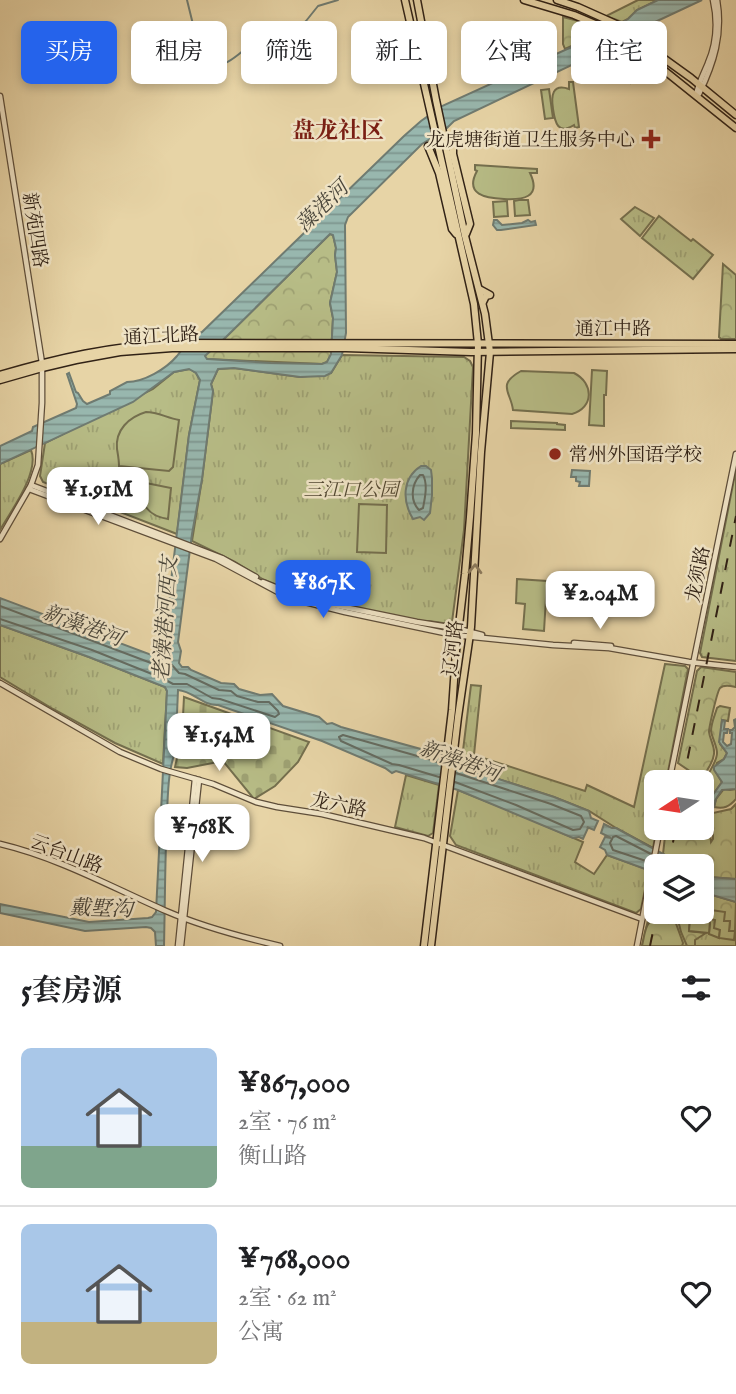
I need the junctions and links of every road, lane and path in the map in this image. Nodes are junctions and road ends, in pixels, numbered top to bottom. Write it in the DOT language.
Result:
graph roads {
  1 [pos="405,0"];
  2 [pos="417,0"];
  3 [pos="524,0"];
  4 [pos="557,0"];
  5 [pos="715,0"];
  6 [pos="540,1"];
  7 [pos="701,86"];
  8 [pos="0,96"];
  9 [pos="696,96"];
  10 [pos="736,115"];
  11 [pos="736,128"];
  12 [pos="456,138"];
  13 [pos="428,146"];
  14 [pos="462,236"];
  15 [pos="736,346"];
  16 [pos="478,348"];
  17 [pos="490,348"];
  18 [pos="42,365"];
  19 [pos="0,377"];
  20 [pos="736,454"];
  21 [pos="30,487"];
  22 [pos="0,539"];
  23 [pos="458,632"];
  24 [pos="470,635"];
  25 [pos="694,661"];
  26 [pos="736,666"];
  27 [pos="0,683"];
  28 [pos="449,759"];
  29 [pos="671,770"];
  30 [pos="197,780"];
  31 [pos="658,840"];
  32 [pos="0,844"];
  33 [pos="440,844"];
  34 [pos="182,917"];
  35 [pos="642,919"];
  36 [pos="180,946"];
  37 [pos="280,946"];
  38 [pos="424,946"];
  39 [pos="430,946"];
  40 [pos="637,946"];
  1 -- 14 [label="main road, 辽河路"];
  2 -- 14 [label="main road, 辽河路"];
  3 -- 6 [label="main road"];
  4 -- 7 [label="main road"];
  5 -- 7 [label="street"];
  6 -- 9 [label="main road"];
  7 -- 9 [label="street"];
  7 -- 10 [label="main road"];
  8 -- 18 [label="street, 新苑四路"];
  9 -- 11 [label="main road"];
  12 -- 14 [label="main road"];
  13 -- 14 [label="main road"];
  14 -- 16 [label="main road, 辽河路"];
  14 -- 17 [label="main road, 辽河路"];
  15 -- 17 [label="main road, 通江中路"];
  16 -- 17 [label="main road, 通江中路"];
  16 -- 18 [label="main road, 通江北路"];
  16 -- 23 [label="main road, 辽河路"];
  24 -- 17 [label="main road, 辽河路, one-way"];
  18 -- 19 [label="main road, 通江北路"];
  18 -- 21 [label="street, 新苑四路"];
  20 -- 25 [label="street, 龙须路"];
  21 -- 22 [label="street, 新苑四路"];
  21 -- 23 [label="street"];
  23 -- 24 [label="street"];
  23 -- 28 [label="main road, 辽河路"];
  24 -- 25 [label="street"];
  24 -- 28 [label="main road, 辽河路"];
  25 -- 26 [label="street"];
  25 -- 29 [label="street, 龙须路"];
  27 -- 30 [label="street, 龙六路"];
  28 -- 33 [label="main road, 辽河路"];
  30 -- 33 [label="street, 龙六路"];
  30 -- 34 [label="street"];
  31 -- 35 [label="street"];
  32 -- 34 [label="street, 云台山路"];
  33 -- 35 [label="street, 龙六路"];
  33 -- 38 [label="main road, 辽河路"];
  33 -- 39 [label="main road, 辽河路"];
  34 -- 36 [label="street"];
  34 -- 37 [label="street, 云台山路"];
  35 -- 40 [label="street"];
}
